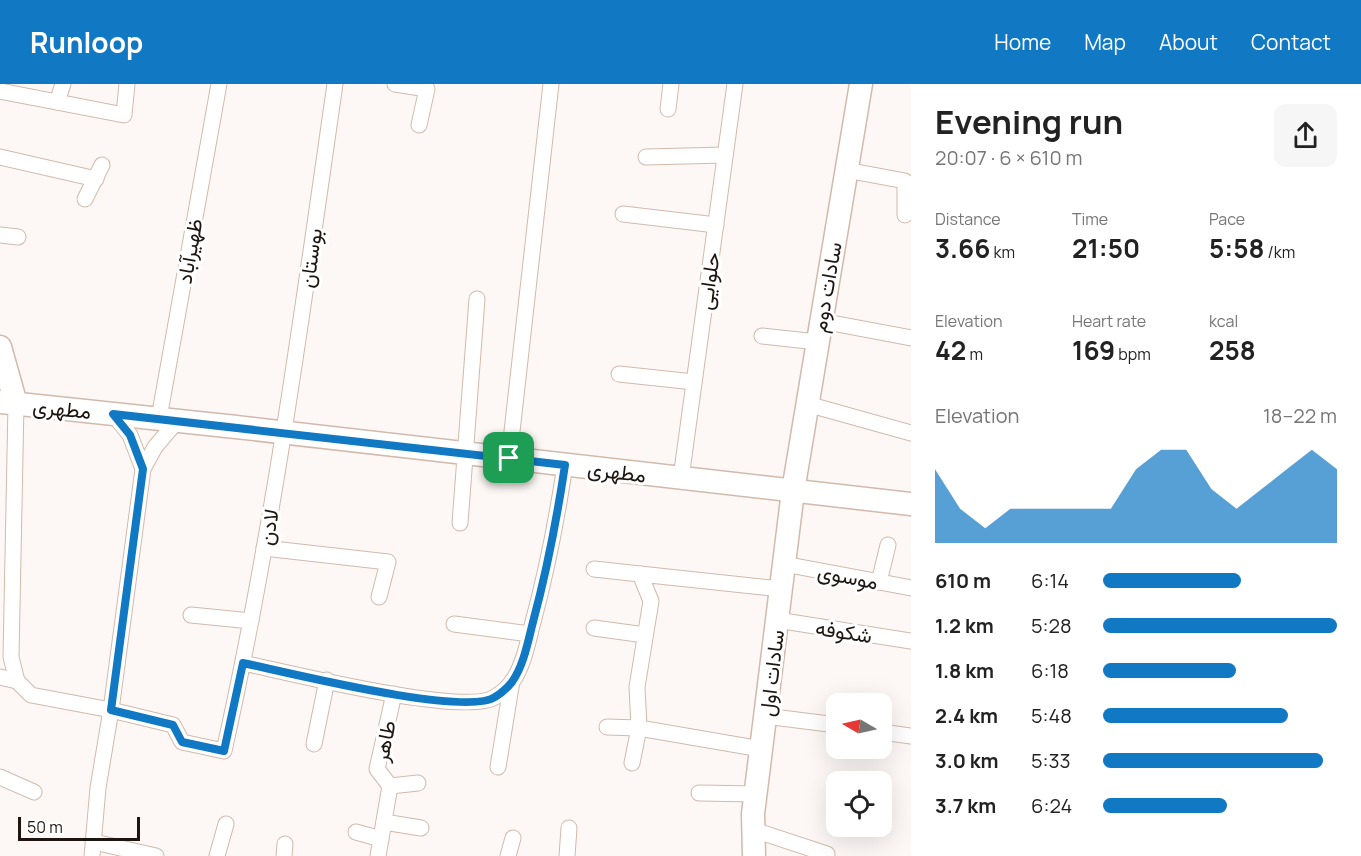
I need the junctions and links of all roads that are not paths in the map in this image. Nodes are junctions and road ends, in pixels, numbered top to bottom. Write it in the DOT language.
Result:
graph roads {
  1 [pos="63,84"];
  2 [pos="127,84"];
  3 [pos="219,84"];
  4 [pos="335,84"];
  5 [pos="395,84"];
  6 [pos="551,84"];
  7 [pos="671,84"];
  8 [pos="735,84"];
  9 [pos="861,84"];
  10 [pos="0,91"];
  11 [pos="57,102"];
  12 [pos="668,109"];
  13 [pos="419,125"];
  14 [pos="725,155"];
  15 [pos="0,157"];
  16 [pos="646,157"];
  17 [pos="846,170"];
  18 [pos="86,199"];
  19 [pos="623,214"];
  20 [pos="905,215"];
  21 [pos="716,225"];
  22 [pos="0,236"];
  23 [pos="18,237"];
  24 [pos="477,299"];
  25 [pos="819,331"];
  26 [pos="762,336"];
  27 [pos="911,338"];
  28 [pos="0,347"];
  29 [pos="619,374"];
  30 [pos="694,382"];
  31 [pos="8,403"];
  32 [pos="807,404"];
  33 [pos="113,414"];
  34 [pos="168,419"];
  35 [pos="285,432"];
  36 [pos="911,434"];
  37 [pos="466,453"];
  38 [pos="509,458"];
  39 [pos="565,465"];
  40 [pos="143,469"];
  41 [pos="7,470"];
  42 [pos="681,478"];
  43 [pos="793,491"];
  44 [pos="911,504"];
  45 [pos="460,523"];
  46 [pos="888,545"];
  47 [pos="264,548"];
  48 [pos="784,564"];
  49 [pos="594,568"];
  50 [pos="640,574"];
  51 [pos="879,582"];
  52 [pos="911,588"];
  53 [pos="781,589"];
  54 [pos="379,597"];
  55 [pos="191,615"];
  56 [pos="6,618"];
  57 [pos="777,620"];
  58 [pos="251,621"];
  59 [pos="454,624"];
  60 [pos="594,628"];
  61 [pos="530,634"];
  62 [pos="645,636"];
  63 [pos="911,641"];
  64 [pos="243,663"];
  65 [pos="0,677"];
  66 [pos="16,681"];
  67 [pos="327,681"];
  68 [pos="512,681"];
  69 [pos="394,694"];
  70 [pos="111,710"];
  71 [pos="765,716"];
  72 [pos="826,724"];
  73 [pos="608,727"];
  74 [pos="639,728"];
  75 [pos="892,733"];
  76 [pos="911,736"];
  77 [pos="314,744"];
  78 [pos="761,749"];
  79 [pos="632,763"];
  80 [pos="498,767"];
  81 [pos="0,777"];
  82 [pos="417,783"];
  83 [pos="390,786"];
  84 [pos="34,792"];
  85 [pos="699,793"];
  86 [pos="756,794"];
  87 [pos="384,822"];
  88 [pos="226,824"];
  89 [pos="421,828"];
  90 [pos="569,828"];
  91 [pos="754,830"];
  92 [pos="356,832"];
  93 [pos="513,838"];
  94 [pos="381,839"];
  95 [pos="93,849"];
  96 [pos="827,855"];
  97 [pos="156,856"];
  98 [pos="216,856"];
  99 [pos="378,856"];
  100 [pos="508,856"];
  101 [pos="567,856"];
  102 [pos="754,856"];
  1 -- 11 [label="street"];
  2 -- 11 [label="street"];
  3 -- 34 [label="street, ظهیرآباد"];
  4 -- 35 [label="street, بوستان"];
  5 -- 13 [label="street"];
  6 -- 38 [label="street"];
  7 -- 12 [label="street"];
  8 -- 14 [label="street, حلوایی"];
  9 -- 17 [label="street, سادات دوم"];
  10 -- 11 [label="street"];
  14 -- 16 [label="street"];
  14 -- 21 [label="street, حلوایی"];
  15 -- 18 [label="street"];
  17 -- 20 [label="street"];
  17 -- 25 [label="street, سادات دوم"];
  19 -- 21 [label="street"];
  21 -- 30 [label="street, حلوایی"];
  22 -- 23 [label="street"];
  24 -- 37 [label="street"];
  25 -- 26 [label="street"];
  25 -- 27 [label="street"];
  25 -- 32 [label="street, سادات دوم"];
  28 -- 31 [label="street"];
  29 -- 30 [label="street"];
  30 -- 42 [label="street, حلوایی"];
  31 -- 33 [label="street, مطهری"];
  31 -- 41 [label="street"];
  32 -- 36 [label="street"];
  32 -- 43 [label="street, سادات دوم"];
  33 -- 34 [label="street, مطهری"];
  33 -- 40 [label="street"];
  34 -- 35 [label="street, مطهری"];
  34 -- 40 [label="street"];
  35 -- 37 [label="street, مطهری"];
  35 -- 47 [label="street, لادن"];
  37 -- 38 [label="street, مطهری"];
  37 -- 45 [label="street"];
  38 -- 39 [label="street, مطهری"];
  39 -- 42 [label="street, مطهری"];
  39 -- 61 [label="street"];
  40 -- 70 [label="street"];
  41 -- 56 [label="street"];
  42 -- 43 [label="street, مطهری"];
  43 -- 44 [label="street, مطهری"];
  43 -- 48 [label="street, سادات اول"];
  46 -- 51 [label="street"];
  47 -- 54 [label="street"];
  47 -- 58 [label="street, لادن"];
  48 -- 51 [label="street, موسوی"];
  48 -- 53 [label="street, سادات اول"];
  49 -- 50 [label="street"];
  50 -- 53 [label="street"];
  50 -- 62 [label="street"];
  51 -- 52 [label="street, موسوی"];
  53 -- 57 [label="street, سادات اول"];
  55 -- 58 [label="street"];
  56 -- 66 [label="street"];
  57 -- 63 [label="street, شکوفه"];
  57 -- 71 [label="street, سادات اول"];
  58 -- 64 [label="street, لادن"];
  59 -- 61 [label="street"];
  60 -- 62 [label="street"];
  61 -- 68 [label="street"];
  62 -- 74 [label="street"];
  64 -- 67 [label="street"];
  64 -- 70 [label="street, لادن"];
  65 -- 66 [label="street"];
  66 -- 70 [label="street"];
  67 -- 69 [label="street"];
  67 -- 77 [label="street"];
  68 -- 69 [label="street"];
  68 -- 80 [label="street"];
  69 -- 83 [label="street, طاهر"];
  70 -- 95 [label="street"];
  71 -- 72 [label="street"];
  71 -- 78 [label="street, سادات اول"];
  73 -- 74 [label="street"];
  74 -- 78 [label="street"];
  74 -- 79 [label="street"];
  75 -- 76 [label="street"];
  78 -- 86 [label="street, سادات اول"];
  81 -- 84 [label="street"];
  82 -- 83 [label="street"];
  83 -- 87 [label="street, طاهر"];
  85 -- 86 [label="street"];
  86 -- 91 [label="street, سادات اول"];
  87 -- 89 [label="street"];
  87 -- 94 [label="street, طاهر"];
  88 -- 98 [label="street"];
  90 -- 101 [label="street"];
  91 -- 96 [label="street"];
  91 -- 102 [label="street, سادات اول"];
  92 -- 94 [label="street"];
  93 -- 100 [label="street"];
  94 -- 99 [label="street, طاهر"];
  95 -- 97 [label="street"];
}
